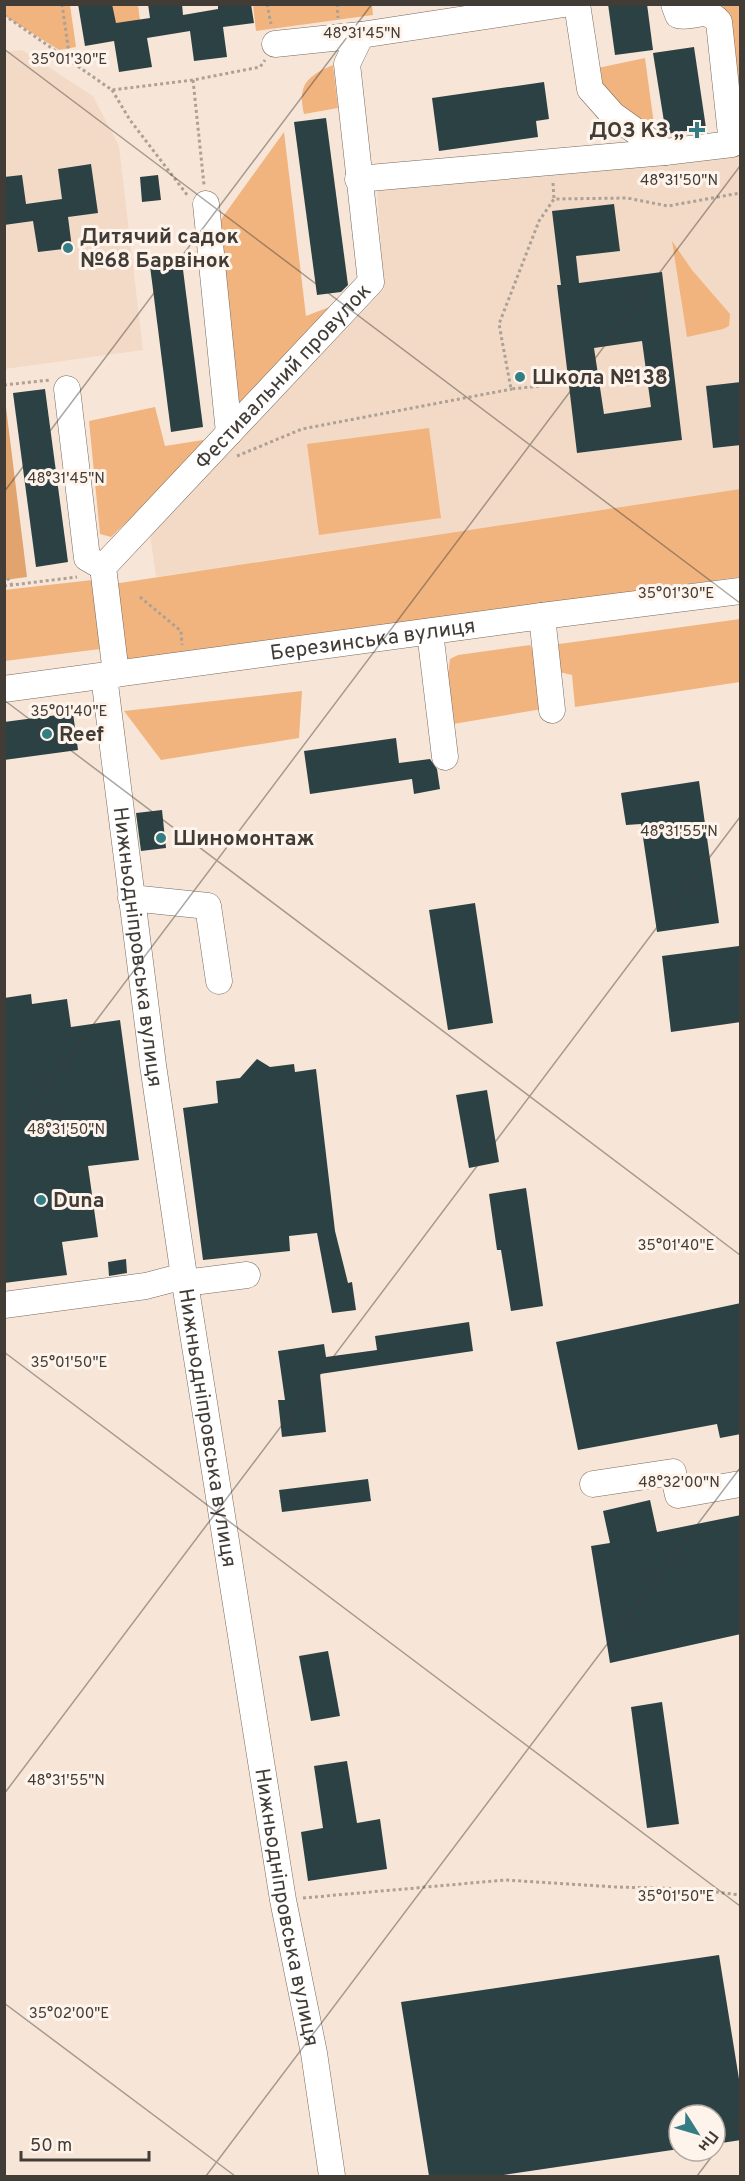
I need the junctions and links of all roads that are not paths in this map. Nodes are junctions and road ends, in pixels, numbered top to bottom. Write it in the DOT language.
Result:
graph roads {
  1 [pos="564,4"];
  2 [pos="577,4"];
  3 [pos="674,4"];
  4 [pos="361,35"];
  5 [pos="274,44"];
  6 [pos="665,152"];
  7 [pos="358,180"];
  8 [pos="206,204"];
  9 [pos="67,389"];
  10 [pos="229,433"];
  11 [pos="104,571"];
  12 [pos="741,591"];
  13 [pos="542,616"];
  14 [pos="430,632"];
  15 [pos="110,675"];
  16 [pos="4,689"];
  17 [pos="552,710"];
  18 [pos="445,757"];
  19 [pos="131,898"];
  20 [pos="219,981"];
  21 [pos="247,1275"];
  22 [pos="185,1279"];
  23 [pos="4,1305"];
  24 [pos="593,1484"];
  25 [pos="741,1484"];
  26 [pos="332,2176"];
  1 -- 4 [label="street"];
  2 -- 6 [label="street"];
  3 -- 6 [label="street"];
  4 -- 5 [label="street"];
  4 -- 7 [label="street, Фестивальний провулок"];
  6 -- 7 [label="street"];
  7 -- 10 [label="street, Фестивальний провулок"];
  8 -- 10 [label="street"];
  9 -- 11 [label="street"];
  10 -- 11 [label="street, Фестивальний провулок"];
  11 -- 15 [label="street"];
  12 -- 13 [label="street, Березинська вулиця"];
  13 -- 14 [label="street, Березинська вулиця"];
  13 -- 17 [label="street"];
  14 -- 15 [label="street, Березинська вулиця"];
  14 -- 18 [label="street"];
  15 -- 16 [label="street, Березинська вулиця"];
  15 -- 19 [label="street, Нижньодніпровська вулиця"];
  19 -- 20 [label="street"];
  19 -- 22 [label="street, Нижньодніпровська вулиця"];
  21 -- 22 [label="street"];
  22 -- 23 [label="street"];
  22 -- 26 [label="street, Нижньодніпровська вулиця"];
  24 -- 25 [label="street"];
}
